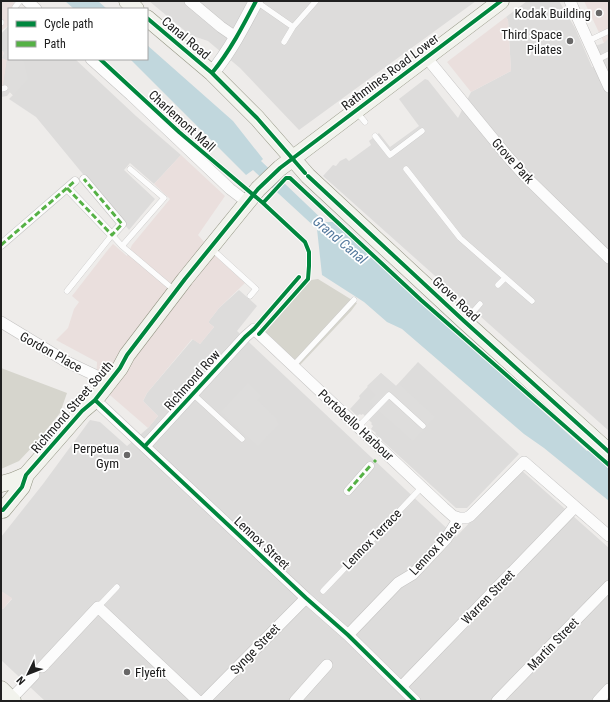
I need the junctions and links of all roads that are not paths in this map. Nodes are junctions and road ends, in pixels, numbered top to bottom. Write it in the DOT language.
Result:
graph roads {
  1 [pos="20,1"];
  2 [pos="27,1"];
  3 [pos="127,1"];
  4 [pos="190,1"];
  5 [pos="256,1"];
  6 [pos="316,1"];
  7 [pos="501,1"];
  8 [pos="570,1"];
  9 [pos="15,7"];
  10 [pos="35,8"];
  11 [pos="135,8"];
  12 [pos="148,19"];
  13 [pos="293,27"];
  14 [pos="609,31"];
  15 [pos="237,38"];
  16 [pos="588,41"];
  17 [pos="284,42"];
  18 [pos="609,54"];
  19 [pos="426,57"];
  20 [pos="91,60"];
  21 [pos="597,60"];
  22 [pos="212,73"];
  23 [pos="609,87"];
  24 [pos="422,131"];
  25 [pos="376,136"];
  26 [pos="286,163"];
  27 [pos="130,169"];
  28 [pos="406,169"];
  29 [pos="84,179"];
  30 [pos="75,181"];
  31 [pos="67,188"];
  32 [pos="258,189"];
  33 [pos="247,202"];
  34 [pos="112,235"];
  35 [pos="1,245"];
  36 [pos="122,246"];
  37 [pos="211,247"];
  38 [pos="609,258"];
  39 [pos="505,278"];
  40 [pos="498,286"];
  41 [pos="67,291"];
  42 [pos="175,292"];
  43 [pos="250,296"];
  44 [pos="354,300"];
  45 [pos="532,301"];
  46 [pos="480,304"];
  47 [pos="464,321"];
  48 [pos="1,323"];
  49 [pos="254,329"];
  50 [pos="127,355"];
  51 [pos="293,366"];
  52 [pos="103,379"];
  53 [pos="193,394"];
  54 [pos="95,400"];
  55 [pos="82,411"];
  56 [pos="423,426"];
  57 [pos="358,427"];
  58 [pos="242,439"];
  59 [pos="145,446"];
  60 [pos="609,452"];
  61 [pos="373,463"];
  62 [pos="11,483"];
  63 [pos="422,487"];
  64 [pos="348,491"];
  65 [pos="575,507"];
  66 [pos="1,510"];
  67 [pos="459,518"];
  68 [pos="609,536"];
  69 [pos="609,586"];
  70 [pos="117,587"];
  71 [pos="323,591"];
  72 [pos="306,598"];
  73 [pos="98,607"];
  74 [pos="348,635"];
  75 [pos="327,665"];
  76 [pos="42,667"];
  77 [pos="34,676"];
  78 [pos="401,687"];
  79 [pos="609,690"];
  80 [pos="8,696"];
  81 [pos="198,701"];
  82 [pos="204,701"];
  83 [pos="295,701"];
  84 [pos="415,701"];
  85 [pos="497,701"];
  86 [pos="598,701"];
  1 -- 9 [label="lane"];
  2 -- 10 [label="street"];
  3 -- 11 [label="main road"];
  4 -- 15 [label="street"];
  5 -- 13 [label="lane"];
  5 -- 15 [label="street"];
  6 -- 13 [label="lane"];
  7 -- 19 [label="main road, Rathmines Road Lower"];
  8 -- 16 [label="street"];
  12 -- 22 [label="main road, Canal Road"];
  13 -- 17 [label="lane"];
  14 -- 16 [label="lane"];
  15 -- 22 [label="street"];
  16 -- 21 [label="street"];
  18 -- 21 [label="lane"];
  19 -- 26 [label="main road, Rathmines Road Lower"];
  19 -- 38 [label="street, Grove Park"];
  20 -- 33 [label="street, Charlemont Mall"];
  21 -- 23 [label="street"];
  22 -- 26 [label="main road, Canal Road"];
  24 -- 25 [label="lane"];
  26 -- 32 [label="main road, Rathmines Road Lower"];
  26 -- 47 [label="main road, Grove Road"];
  27 -- 36 [label="lane"];
  28 -- 39 [label="lane"];
  29 -- 34 [label="street"];
  30 -- 31 [label="street"];
  31 -- 34 [label="street"];
  31 -- 35 [label="street"];
  32 -- 33 [label="main road, Richmond Street South"];
  33 -- 37 [label="main road, Richmond Street South"];
  34 -- 36 [label="lane"];
  34 -- 41 [label="lane"];
  36 -- 42 [label="lane"];
  37 -- 42 [label="main road, Richmond Street South"];
  37 -- 43 [label="lane"];
  39 -- 40 [label="lane"];
  39 -- 45 [label="lane"];
  42 -- 50 [label="main road, Richmond Street South"];
  44 -- 51 [label="lane"];
  46 -- 47 [label="lane"];
  47 -- 60 [label="main road, Grove Road"];
  48 -- 52 [label="street, Gordon Place"];
  49 -- 51 [label="street, Portobello Harbour"];
  49 -- 53 [label="street, Richmond Row"];
  50 -- 52 [label="main road, Richmond Street South"];
  50 -- 54 [label="main road, Richmond Street South"];
  51 -- 57 [label="street, Portobello Harbour"];
  52 -- 55 [label="main road, Richmond Street South"];
  53 -- 58 [label="lane"];
  53 -- 59 [label="street, Richmond Row"];
  54 -- 55 [label="main road, Richmond Street South"];
  54 -- 59 [label="street, Lennox Street"];
  55 -- 62 [label="main road, Richmond Street South"];
  56 -- 57 [label="lane"];
  57 -- 63 [label="street, Portobello Harbour"];
  59 -- 72 [label="street, Lennox Street"];
  61 -- 64 [label="street"];
  62 -- 66 [label="main road, Richmond Street South"];
  63 -- 67 [label="street, Portobello Harbour"];
  63 -- 71 [label="lane, Lennox Terrace"];
  65 -- 67 [label="street, Lennox Place"];
  65 -- 68 [label="street"];
  65 -- 78 [label="street, Warren Street"];
  67 -- 74 [label="street, Lennox Place"];
  69 -- 85 [label="street, Martin Street"];
  70 -- 73 [label="lane"];
  72 -- 74 [label="street, Lennox Street"];
  72 -- 82 [label="street, Synge Street"];
  73 -- 76 [label="street"];
  73 -- 81 [label="street"];
  74 -- 78 [label="street, Lennox Street"];
  75 -- 83 [label="street"];
  77 -- 80 [label="street"];
  78 -- 84 [label="street, Lennox Street"];
  79 -- 86 [label="street"];
}
